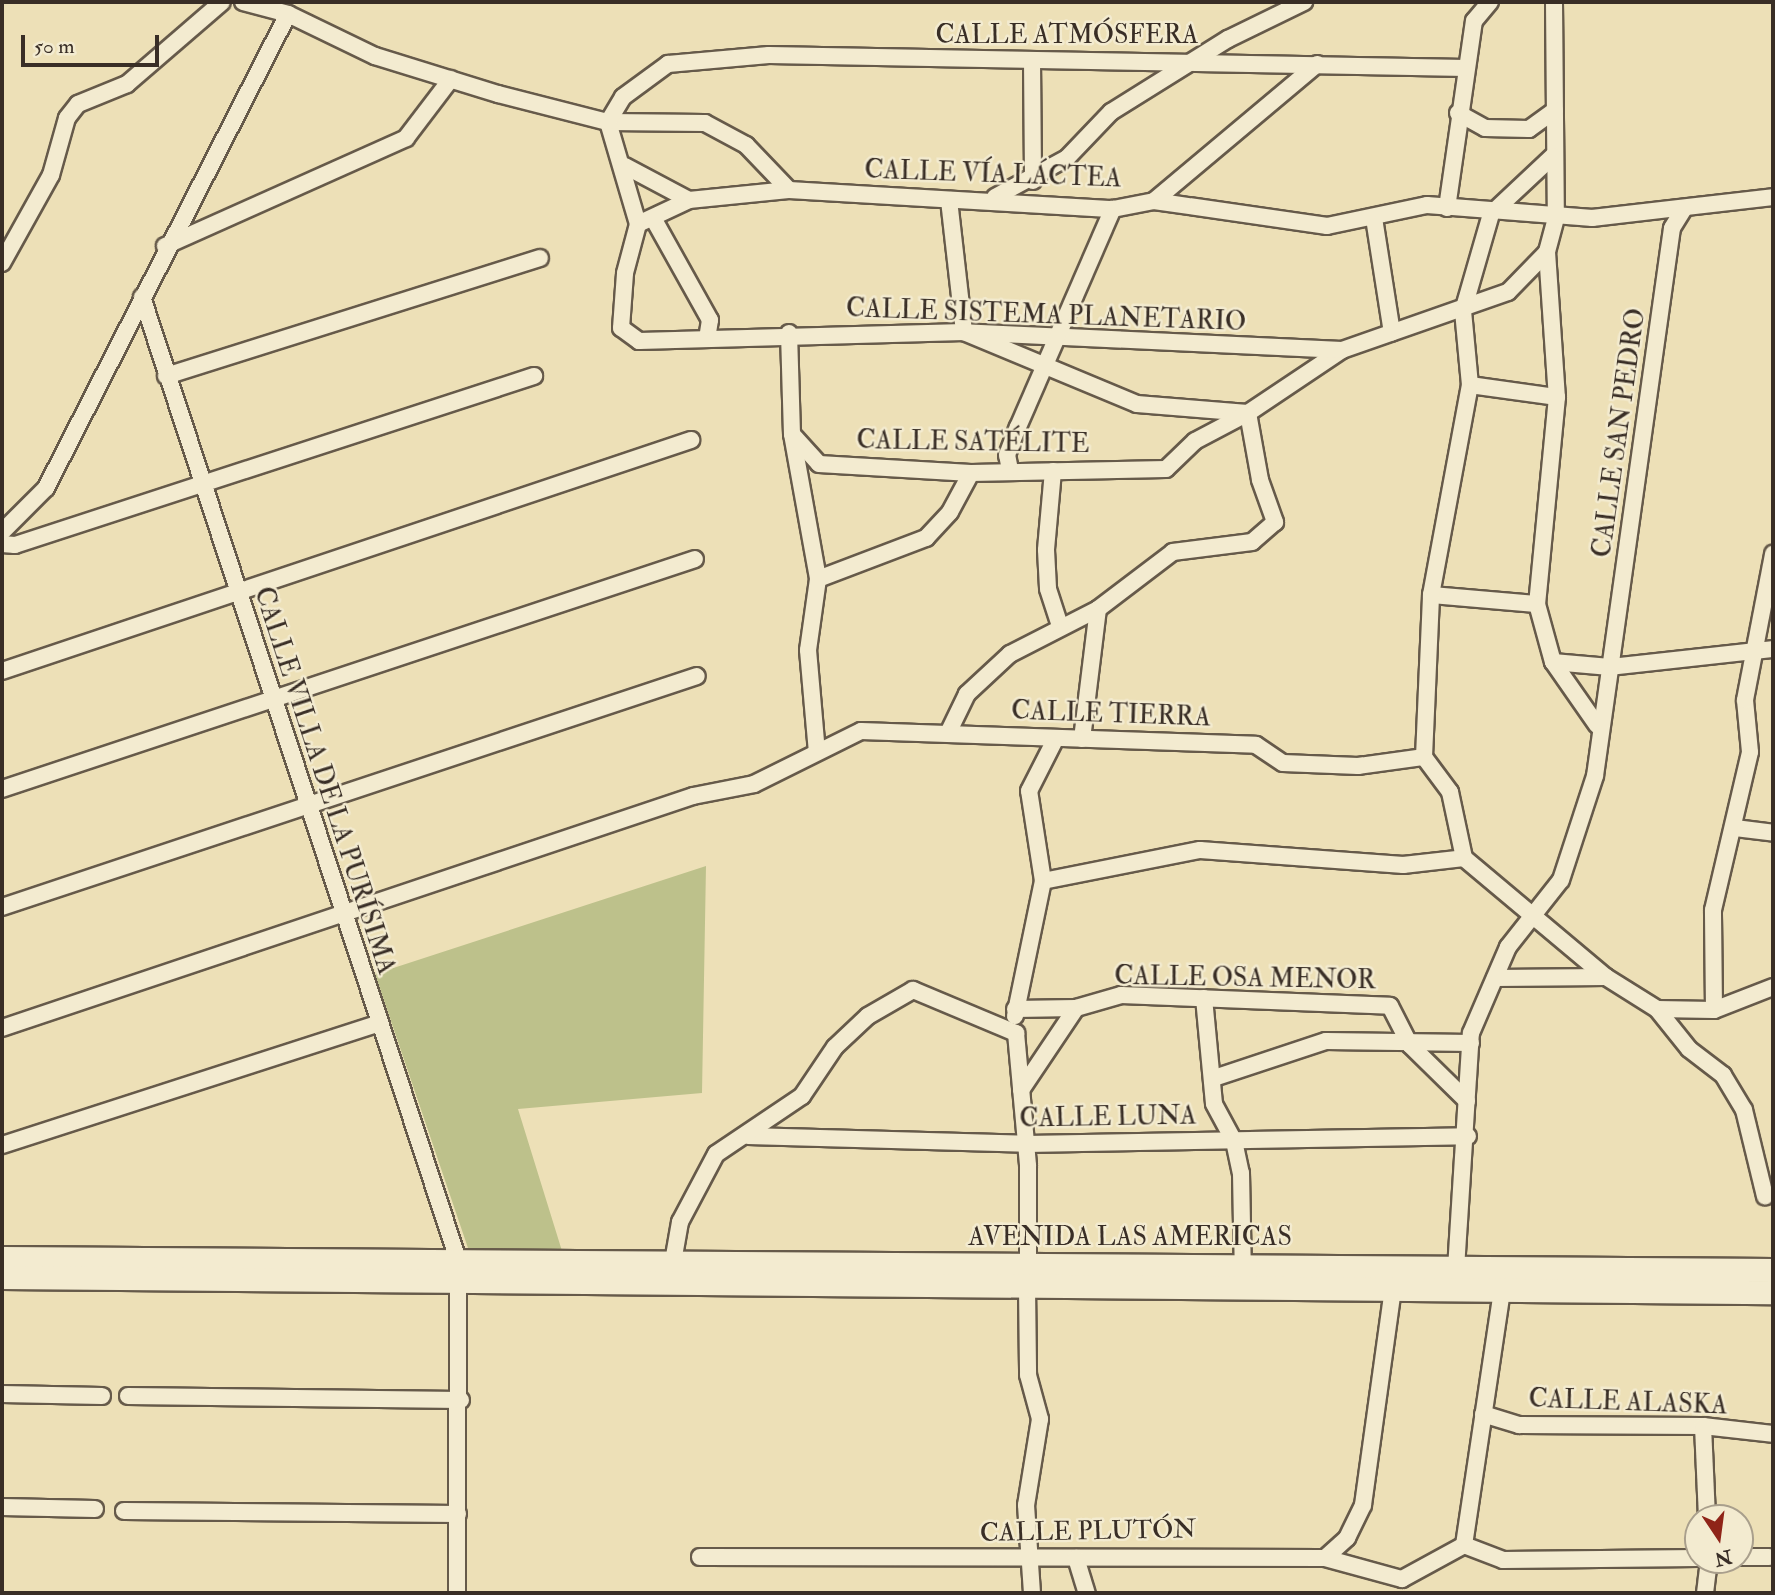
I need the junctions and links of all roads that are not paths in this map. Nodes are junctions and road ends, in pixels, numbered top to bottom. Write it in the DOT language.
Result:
graph roads {
  1 [pos="222,2"];
  2 [pos="243,2"];
  3 [pos="1304,2"];
  4 [pos="1490,2"];
  5 [pos="1554,2"];
  6 [pos="288,14"];
  7 [pos="1032,61"];
  8 [pos="1198,61"];
  9 [pos="1317,64"];
  10 [pos="1466,68"];
  11 [pos="451,79"];
  12 [pos="1555,110"];
  13 [pos="1458,113"];
  14 [pos="608,122"];
  15 [pos="1553,156"];
  16 [pos="625,166"];
  17 [pos="1032,181"];
  18 [pos="789,190"];
  19 [pos="1771,193"];
  20 [pos="690,200"];
  21 [pos="1154,201"];
  22 [pos="983,202"];
  23 [pos="950,206"];
  24 [pos="1447,208"];
  25 [pos="1113,209"];
  26 [pos="1684,209"];
  27 [pos="1491,214"];
  28 [pos="1374,218"];
  29 [pos="1556,218"];
  30 [pos="646,221"];
  31 [pos="165,246"];
  32 [pos="1547,252"];
  33 [pos="540,258"];
  34 [pos="2,263"];
  35 [pos="142,297"];
  36 [pos="1464,311"];
  37 [pos="964,332"];
  38 [pos="789,333"];
  39 [pos="1392,333"];
  40 [pos="707,338"];
  41 [pos="1057,341"];
  42 [pos="1342,350"];
  43 [pos="1044,367"];
  44 [pos="166,376"];
  45 [pos="534,376"];
  46 [pos="1469,386"];
  47 [pos="1557,397"];
  48 [pos="1248,413"];
  49 [pos="792,434"];
  50 [pos="691,440"];
  51 [pos="1010,470"];
  52 [pos="1053,471"];
  53 [pos="971,473"];
  54 [pos="200,485"];
  55 [pos="2,532"];
  56 [pos="2,544"];
  57 [pos="1773,554"];
  58 [pos="695,559"];
  59 [pos="818,579"];
  60 [pos="235,592"];
  61 [pos="1431,595"];
  62 [pos="1537,604"];
  63 [pos="1098,609"];
  64 [pos="1060,627"];
  65 [pos="1766,650"];
  66 [pos="1553,662"];
  67 [pos="1610,667"];
  68 [pos="2,671"];
  69 [pos="697,676"];
  70 [pos="270,699"];
  71 [pos="1597,725"];
  72 [pos="949,731"];
  73 [pos="1082,739"];
  74 [pos="1055,740"];
  75 [pos="817,752"];
  76 [pos="1424,757"];
  77 [pos="2,789"];
  78 [pos="306,807"];
  79 [pos="1735,828"];
  80 [pos="1773,833"];
  81 [pos="1464,858"];
  82 [pos="1043,881"];
  83 [pos="2,906"];
  84 [pos="1534,914"];
  85 [pos="342,915"];
  86 [pos="1606,976"];
  87 [pos="1495,978"];
  88 [pos="1773,987"];
  89 [pos="1204,998"];
  90 [pos="1076,1008"];
  91 [pos="1015,1009"];
  92 [pos="1657,1009"];
  93 [pos="1714,1010"];
  94 [pos="379,1023"];
  95 [pos="2,1028"];
  96 [pos="1016,1033"];
  97 [pos="1471,1043"];
  98 [pos="1410,1045"];
  99 [pos="1214,1078"];
  100 [pos="1021,1090"];
  101 [pos="1467,1101"];
  102 [pos="748,1136"];
  103 [pos="1468,1136"];
  104 [pos="1234,1141"];
  105 [pos="1026,1144"];
  106 [pos="2,1145"];
  107 [pos="1765,1196"];
  108 [pos="2,1258"];
  109 [pos="673,1262"];
  110 [pos="459,1270"];
  111 [pos="1773,1270"];
  112 [pos="488,1271"];
  113 [pos="1027,1276"];
  114 [pos="2,1277"];
  115 [pos="1469,1277"];
  116 [pos="1243,1278"];
  117 [pos="1394,1279"];
  118 [pos="1502,1290"];
  119 [pos="1773,1292"];
  120 [pos="2,1394"];
  121 [pos="102,1396"];
  122 [pos="128,1396"];
  123 [pos="461,1400"];
  124 [pos="1483,1414"];
  125 [pos="1703,1426"];
  126 [pos="1773,1434"];
  127 [pos="1706,1504"];
  128 [pos="2,1507"];
  129 [pos="95,1509"];
  130 [pos="124,1511"];
  131 [pos="458,1514"];
  132 [pos="1464,1545"];
  133 [pos="700,1557"];
  134 [pos="1769,1557"];
  135 [pos="1076,1558"];
  136 [pos="1325,1558"];
  137 [pos="1684,1558"];
  138 [pos="1754,1558"];
  139 [pos="1033,1560"];
  140 [pos="1707,1574"];
  141 [pos="1401,1586"];
  142 [pos="457,1593"];
  143 [pos="1032,1593"];
  144 [pos="1087,1593"];
  145 [pos="1705,1593"];
  1 -- 34 [label="street"];
  2 -- 6 [label="street"];
  3 -- 8 [label="street"];
  4 -- 10 [label="street"];
  5 -- 12 [label="street"];
  6 -- 11 [label="street"];
  6 -- 31 [label="street"];
  7 -- 8 [label="street, CALLE ATMÓSFERA"];
  7 -- 14 [label="street, CALLE ATMÓSFERA"];
  7 -- 17 [label="street"];
  8 -- 9 [label="street, CALLE ATMÓSFERA"];
  8 -- 17 [label="street"];
  9 -- 10 [label="street, CALLE ATMÓSFERA"];
  9 -- 21 [label="street"];
  10 -- 13 [label="street"];
  11 -- 14 [label="street"];
  11 -- 31 [label="street"];
  12 -- 13 [label="street"];
  12 -- 15 [label="street"];
  13 -- 24 [label="street"];
  14 -- 16 [label="street"];
  14 -- 18 [label="street"];
  15 -- 27 [label="street"];
  15 -- 29 [label="street"];
  16 -- 20 [label="street"];
  16 -- 30 [label="street"];
  17 -- 22 [label="street"];
  18 -- 20 [label="street, CALLE VÍA LÁCTEA"];
  18 -- 23 [label="street, CALLE VÍA LÁCTEA"];
  19 -- 26 [label="street, CALLE VÍA LÁCTEA"];
  20 -- 30 [label="street, CALLE VÍA LÁCTEA"];
  21 -- 25 [label="street, CALLE VÍA LÁCTEA"];
  21 -- 28 [label="street, CALLE VÍA LÁCTEA"];
  22 -- 23 [label="street, CALLE VÍA LÁCTEA"];
  22 -- 25 [label="street, CALLE VÍA LÁCTEA"];
  23 -- 37 [label="street"];
  24 -- 27 [label="street, CALLE VÍA LÁCTEA"];
  24 -- 28 [label="street, CALLE VÍA LÁCTEA"];
  25 -- 41 [label="street"];
  26 -- 29 [label="street, CALLE VÍA LÁCTEA"];
  26 -- 67 [label="street, CALLE SAN PEDRO"];
  27 -- 29 [label="street, CALLE VÍA LÁCTEA"];
  27 -- 36 [label="street"];
  28 -- 39 [label="street"];
  29 -- 32 [label="street"];
  30 -- 40 [label="street"];
  30 -- 40 [label="street, CALLE SISTEMA PLANETARIO"];
  31 -- 35 [label="street"];
  32 -- 36 [label="street"];
  32 -- 47 [label="street"];
  33 -- 44 [label="street"];
  35 -- 44 [label="street, CALLE VILLA DE LA PURÍSIMA"];
  35 -- 55 [label="street"];
  36 -- 39 [label="street"];
  36 -- 46 [label="street"];
  37 -- 38 [label="street, CALLE SISTEMA PLANETARIO"];
  37 -- 41 [label="street, CALLE SISTEMA PLANETARIO"];
  37 -- 43 [label="street"];
  38 -- 40 [label="street, CALLE SISTEMA PLANETARIO"];
  38 -- 49 [label="street"];
  39 -- 42 [label="street"];
  41 -- 42 [label="street, CALLE SISTEMA PLANETARIO"];
  41 -- 43 [label="street"];
  42 -- 48 [label="street"];
  43 -- 48 [label="street"];
  43 -- 51 [label="street"];
  44 -- 54 [label="street, CALLE VILLA DE LA PURÍSIMA"];
  45 -- 54 [label="street"];
  46 -- 47 [label="street"];
  46 -- 61 [label="street"];
  47 -- 62 [label="street"];
  48 -- 52 [label="street, CALLE SATÉLITE"];
  48 -- 63 [label="street"];
  49 -- 53 [label="street, CALLE SATÉLITE"];
  49 -- 59 [label="street"];
  50 -- 60 [label="street"];
  51 -- 52 [label="street, CALLE SATÉLITE"];
  51 -- 53 [label="street, CALLE SATÉLITE"];
  52 -- 64 [label="street"];
  53 -- 59 [label="street"];
  54 -- 56 [label="street"];
  54 -- 60 [label="street, CALLE VILLA DE LA PURÍSIMA"];
  57 -- 65 [label="street"];
  58 -- 70 [label="street"];
  59 -- 75 [label="street"];
  60 -- 68 [label="street"];
  60 -- 70 [label="street, CALLE VILLA DE LA PURÍSIMA"];
  61 -- 62 [label="street"];
  61 -- 76 [label="street"];
  62 -- 66 [label="street"];
  63 -- 64 [label="street"];
  63 -- 73 [label="street"];
  64 -- 72 [label="street"];
  65 -- 67 [label="street"];
  65 -- 79 [label="street"];
  66 -- 67 [label="street"];
  66 -- 71 [label="street"];
  67 -- 71 [label="street, CALLE SAN PEDRO"];
  69 -- 78 [label="street"];
  70 -- 77 [label="street"];
  70 -- 78 [label="street, CALLE VILLA DE LA PURÍSIMA"];
  71 -- 84 [label="street, CALLE SAN PEDRO"];
  72 -- 74 [label="street, CALLE TIERRA"];
  72 -- 75 [label="street, CALLE TIERRA"];
  73 -- 74 [label="street, CALLE TIERRA"];
  73 -- 76 [label="street, CALLE TIERRA"];
  74 -- 82 [label="street"];
  75 -- 85 [label="street, CALLE TIERRA"];
  76 -- 81 [label="street"];
  78 -- 83 [label="street"];
  78 -- 85 [label="street, CALLE VILLA DE LA PURÍSIMA"];
  79 -- 80 [label="street"];
  79 -- 93 [label="street"];
  81 -- 82 [label="street"];
  81 -- 84 [label="street"];
  82 -- 91 [label="street"];
  84 -- 86 [label="street"];
  84 -- 87 [label="street, CALLE SAN PEDRO"];
  85 -- 94 [label="street, CALLE VILLA DE LA PURÍSIMA"];
  85 -- 95 [label="street, CALLE TIERRA"];
  86 -- 87 [label="street"];
  86 -- 92 [label="street"];
  87 -- 97 [label="street, CALLE SAN PEDRO"];
  88 -- 93 [label="street"];
  89 -- 90 [label="street, CALLE OSA MENOR"];
  89 -- 98 [label="street, CALLE OSA MENOR"];
  89 -- 99 [label="street"];
  90 -- 91 [label="street, CALLE OSA MENOR"];
  90 -- 100 [label="street"];
  91 -- 96 [label="street"];
  92 -- 93 [label="street"];
  92 -- 107 [label="street"];
  94 -- 106 [label="street"];
  94 -- 110 [label="street, CALLE VILLA DE LA PURÍSIMA"];
  96 -- 100 [label="street"];
  96 -- 102 [label="street"];
  97 -- 98 [label="street"];
  97 -- 101 [label="street, CALLE SAN PEDRO"];
  98 -- 99 [label="street"];
  98 -- 101 [label="street"];
  99 -- 104 [label="street"];
  100 -- 105 [label="street"];
  101 -- 103 [label="street, CALLE SAN PEDRO"];
  102 -- 105 [label="street, CALLE LUNA"];
  102 -- 109 [label="street"];
  103 -- 104 [label="street, CALLE LUNA"];
  103 -- 115 [label="street, CALLE SAN PEDRO"];
  104 -- 105 [label="street, CALLE LUNA"];
  104 -- 116 [label="street"];
  105 -- 113 [label="street"];
  108 -- 110 [label="street"];
  109 -- 112 [label="street, AVENIDA LAS AMERICAS"];
  109 -- 113 [label="street, AVENIDA LAS AMERICAS"];
  110 -- 112 [label="street"];
  110 -- 114 [label="street"];
  110 -- 123 [label="street, CALLE VILLA DE LA PURÍSIMA"];
  111 -- 115 [label="street, AVENIDA LAS AMERICAS"];
  112 -- 113 [label="street, AVENIDA LAS AMERICAS"];
  113 -- 116 [label="street, AVENIDA LAS AMERICAS"];
  113 -- 139 [label="street"];
  115 -- 117 [label="street, AVENIDA LAS AMERICAS"];
  115 -- 118 [label="street, AVENIDA LAS AMERICAS"];
  116 -- 117 [label="street, AVENIDA LAS AMERICAS"];
  117 -- 136 [label="street"];
  118 -- 119 [label="street, AVENIDA LAS AMERICAS"];
  118 -- 124 [label="street"];
  120 -- 121 [label="street"];
  122 -- 123 [label="street"];
  123 -- 131 [label="street, CALLE VILLA DE LA PURÍSIMA"];
  124 -- 125 [label="street, CALLE ALASKA"];
  124 -- 132 [label="street"];
  125 -- 126 [label="street, CALLE ALASKA"];
  125 -- 127 [label="street"];
  128 -- 129 [label="street"];
  130 -- 131 [label="street"];
  131 -- 142 [label="street, CALLE VILLA DE LA PURÍSIMA"];
  132 -- 137 [label="street"];
  132 -- 141 [label="street, CALLE PLUTÓN"];
  133 -- 139 [label="street, CALLE PLUTÓN"];
  134 -- 138 [label="street"];
  135 -- 136 [label="street, CALLE PLUTÓN"];
  135 -- 139 [label="street, CALLE PLUTÓN"];
  135 -- 144 [label="street"];
  136 -- 141 [label="street, CALLE PLUTÓN"];
  139 -- 143 [label="street"];
  140 -- 145 [label="street"];
}
